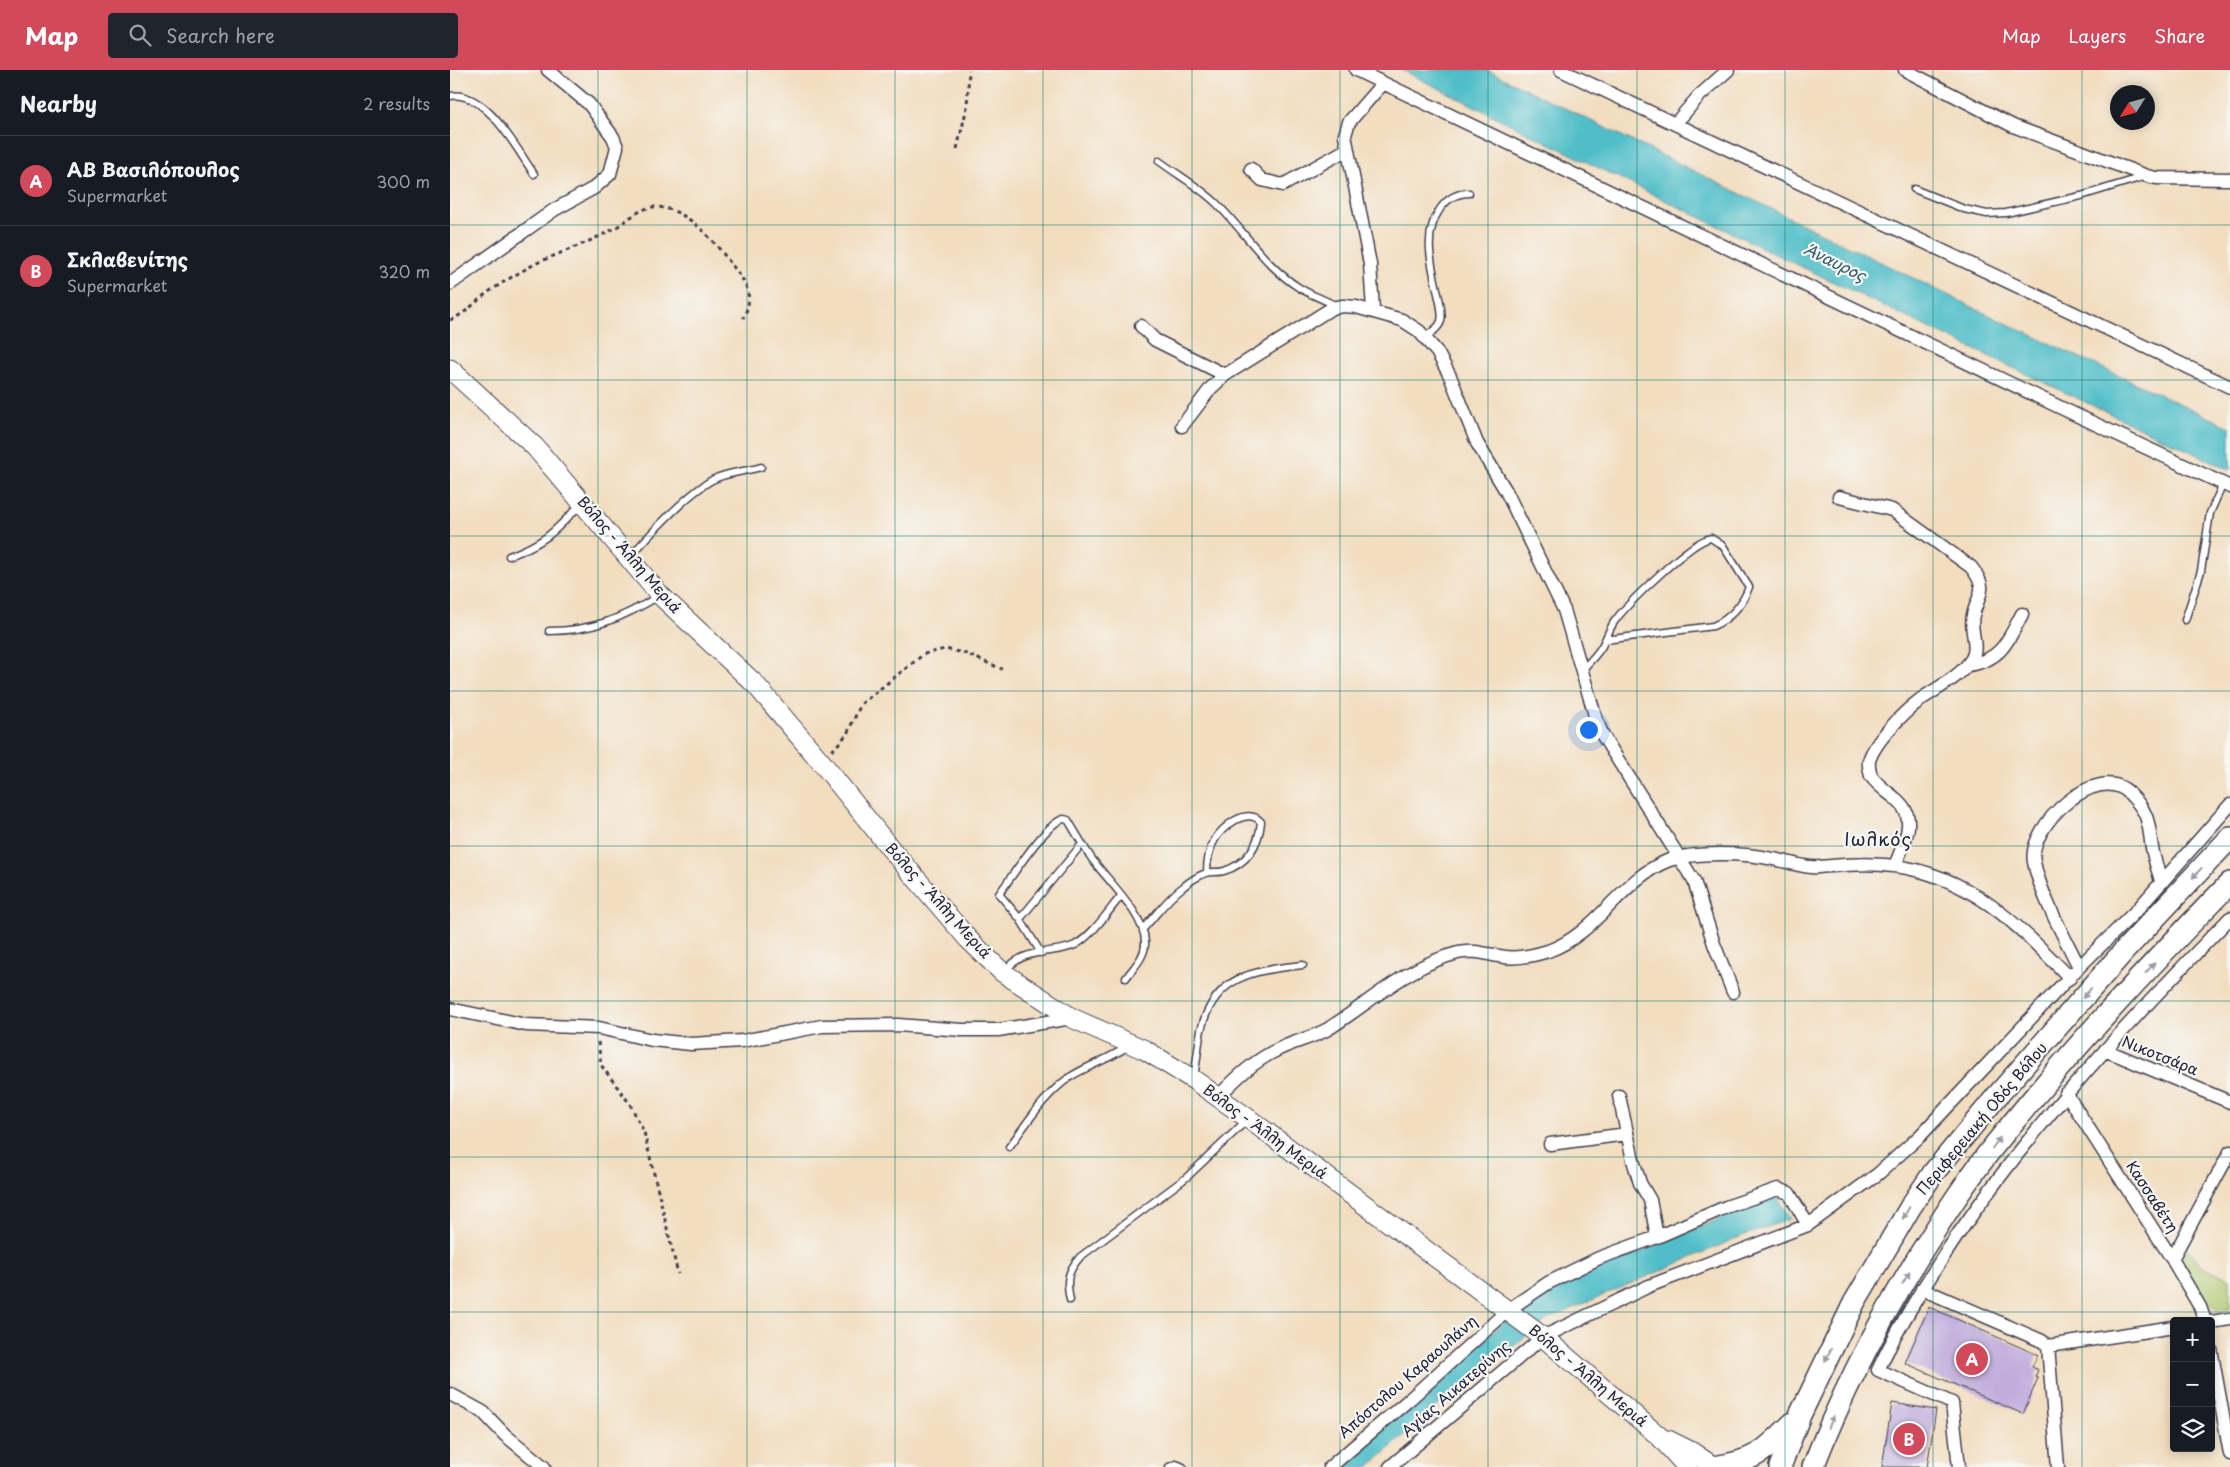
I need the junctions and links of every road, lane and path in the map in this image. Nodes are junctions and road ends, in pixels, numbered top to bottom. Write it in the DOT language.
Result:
graph roads {
  1 [pos="548,70"];
  2 [pos="969,70"];
  3 [pos="1356,70"];
  4 [pos="1561,70"];
  5 [pos="1728,70"];
  6 [pos="1905,70"];
  7 [pos="1383,83"];
  8 [pos="450,96"];
  9 [pos="1676,123"];
  10 [pos="957,149"];
  11 [pos="1346,150"];
  12 [pos="1160,161"];
  13 [pos="1251,169"];
  14 [pos="534,174"];
  15 [pos="2147,176"];
  16 [pos="2230,179"];
  17 [pos="1914,189"];
  18 [pos="1469,194"];
  19 [pos="450,284"];
  20 [pos="1338,306"];
  21 [pos="1373,310"];
  22 [pos="743,318"];
  23 [pos="450,320"];
  24 [pos="1141,326"];
  25 [pos="1426,337"];
  26 [pos="450,369"];
  27 [pos="1225,375"];
  28 [pos="2230,387"];
  29 [pos="1182,426"];
  30 [pos="761,467"];
  31 [pos="2227,485"];
  32 [pos="1839,497"];
  33 [pos="583,502"];
  34 [pos="509,556"];
  35 [pos="629,558"];
  36 [pos="660,595"];
  37 [pos="2022,614"];
  38 [pos="2186,620"];
  39 [pos="549,631"];
  40 [pos="1605,640"];
  41 [pos="1967,665"];
  42 [pos="1002,669"];
  43 [pos="1582,670"];
  44 [pos="822,762"];
  45 [pos="2230,805"];
  46 [pos="2230,838"];
  47 [pos="1082,844"];
  48 [pos="1680,857"];
  49 [pos="1895,866"];
  50 [pos="1207,872"];
  51 [pos="2161,881"];
  52 [pos="2230,883"];
  53 [pos="1121,896"];
  54 [pos="2230,918"];
  55 [pos="1020,919"];
  56 [pos="1143,929"];
  57 [pos="1041,953"];
  58 [pos="1304,965"];
  59 [pos="2079,967"];
  60 [pos="1002,972"];
  61 [pos="1126,978"];
  62 [pos="2070,978"];
  63 [pos="1733,992"];
  64 [pos="450,1009"];
  65 [pos="1072,1018"];
  66 [pos="599,1028"];
  67 [pos="1131,1044"];
  68 [pos="2105,1050"];
  69 [pos="1194,1080"];
  70 [pos="2066,1093"];
  71 [pos="1619,1096"];
  72 [pos="1218,1097"];
  73 [pos="2230,1102"];
  74 [pos="1249,1119"];
  75 [pos="1627,1134"];
  76 [pos="1550,1144"];
  77 [pos="1009,1146"];
  78 [pos="2230,1152"];
  79 [pos="1808,1224"];
  80 [pos="1658,1237"];
  81 [pos="2172,1259"];
  82 [pos="678,1274"];
  83 [pos="1922,1290"];
  84 [pos="1070,1300"];
  85 [pos="1508,1310"];
  86 [pos="2203,1317"];
  87 [pos="2230,1319"];
  88 [pos="2215,1321"];
  89 [pos="2170,1329"];
  90 [pos="1543,1337"];
  91 [pos="2048,1346"];
  92 [pos="2213,1362"];
  93 [pos="450,1394"];
  94 [pos="1800,1415"];
  95 [pos="1660,1437"];
  96 [pos="2230,1454"];
  97 [pos="544,1467"];
  98 [pos="1169,1467"];
  99 [pos="1183,1467"];
  100 [pos="1330,1467"];
  101 [pos="1390,1467"];
  102 [pos="1687,1467"];
  103 [pos="1714,1467"];
  104 [pos="1780,1467"];
  105 [pos="1813,1467"];
  106 [pos="1959,1467"];
  107 [pos="2058,1467"];
  1 -- 19 [label="street"];
  2 -- 10 [label="path"];
  3 -- 7 [label="street"];
  4 -- 9 [label="street"];
  5 -- 9 [label="street"];
  6 -- 15 [label="street"];
  7 -- 11 [label="street"];
  7 -- 31 [label="street"];
  8 -- 14 [label="lane"];
  9 -- 28 [label="street"];
  11 -- 13 [label="street"];
  11 -- 21 [label="street"];
  12 -- 20 [label="lane"];
  15 -- 16 [label="street"];
  15 -- 17 [label="lane"];
  18 -- 25 [label="lane"];
  20 -- 21 [label="street"];
  20 -- 27 [label="street"];
  21 -- 25 [label="street"];
  22 -- 23 [label="path"];
  24 -- 27 [label="street"];
  25 -- 43 [label="street"];
  26 -- 33 [label="main road, Βόλος - Άλλη Μεριά"];
  27 -- 29 [label="street"];
  30 -- 35 [label="lane"];
  31 -- 38 [label="lane"];
  32 -- 41 [label="street"];
  33 -- 34 [label="lane"];
  33 -- 35 [label="main road, Βόλος - Άλλη Μεριά"];
  35 -- 36 [label="main road, Βόλος - Άλλη Μεριά"];
  36 -- 39 [label="lane"];
  36 -- 44 [label="main road, Βόλος - Άλλη Μεριά"];
  37 -- 41 [label="street"];
  40 -- 40 [label="lane"];
  40 -- 43 [label="lane"];
  41 -- 49 [label="street"];
  42 -- 44 [label="path"];
  43 -- 48 [label="street"];
  44 -- 60 [label="main road, Βόλος - Άλλη Μεριά"];
  45 -- 51 [label="street, Αγίας Αικατερίνης"];
  46 -- 94 [label="main road, Περιφερειακή Οδός Βόλου, one-way"];
  47 -- 53 [label="lane"];
  47 -- 55 [label="lane"];
  47 -- 55 [label="lane"];
  48 -- 49 [label="street"];
  48 -- 63 [label="street"];
  48 -- 72 [label="street"];
  49 -- 62 [label="street"];
  50 -- 50 [label="lane"];
  50 -- 56 [label="lane"];
  51 -- 59 [label="street, Αγίας Αικατερίνης"];
  51 -- 59 [label="street"];
  105 -- 52 [label="main road, Περιφερειακή Οδός Βόλου, one-way"];
  53 -- 56 [label="lane"];
  53 -- 57 [label="lane"];
  54 -- 68 [label="street"];
  55 -- 57 [label="lane"];
  56 -- 61 [label="lane"];
  57 -- 60 [label="lane"];
  58 -- 69 [label="lane"];
  59 -- 62 [label="street, Αγίας Αικατερίνης"];
  60 -- 65 [label="main road, Βόλος - Άλλη Μεριά"];
  62 -- 79 [label="street, Αγίας Αικατερίνης"];
  64 -- 66 [label="street"];
  65 -- 66 [label="street"];
  65 -- 67 [label="main road, Βόλος - Άλλη Μεριά"];
  66 -- 82 [label="path"];
  67 -- 69 [label="main road, Βόλος - Άλλη Μεριά"];
  67 -- 77 [label="lane"];
  68 -- 70 [label="street"];
  68 -- 73 [label="street, Νικοτσάρα"];
  69 -- 72 [label="main road, Βόλος - Άλλη Μεριά"];
  70 -- 81 [label="street, Κασσαβέτη"];
  70 -- 83 [label="street"];
  71 -- 75 [label="street"];
  72 -- 74 [label="main road, Βόλος - Άλλη Μεριά"];
  74 -- 84 [label="lane"];
  74 -- 85 [label="main road, Βόλος - Άλλη Μεριά"];
  75 -- 76 [label="street"];
  75 -- 80 [label="street"];
  78 -- 81 [label="street"];
  79 -- 80 [label="street, Απόστολου Καραουλάνη"];
  79 -- 90 [label="street, Αγίας Αικατερίνης"];
  80 -- 85 [label="street, Απόστολου Καραουλάνη"];
  81 -- 86 [label="street, Κασσαβέτη"];
  83 -- 91 [label="street"];
  83 -- 106 [label="street"];
  85 -- 90 [label="main road, Βόλος - Άλλη Μεριά"];
  85 -- 100 [label="street, Απόστολου Καραουλάνη"];
  87 -- 88 [label="street"];
  89 -- 91 [label="street"];
  90 -- 95 [label="main road, Βόλος - Άλλη Μεριά"];
  90 -- 101 [label="street, Αγίας Αικατερίνης"];
  91 -- 107 [label="street"];
  92 -- 96 [label="street"];
  93 -- 97 [label="street"];
  94 -- 103 [label="main road"];
  94 -- 104 [label="main road, Περιφερειακή Οδός Βόλου"];
  95 -- 102 [label="main road, Βόλος - Άλλη Μεριά"];
  95 -- 103 [label="main road, Βόλος - Άλλη Μεριά"];
  98 -- 99 [label="lane"];
}
